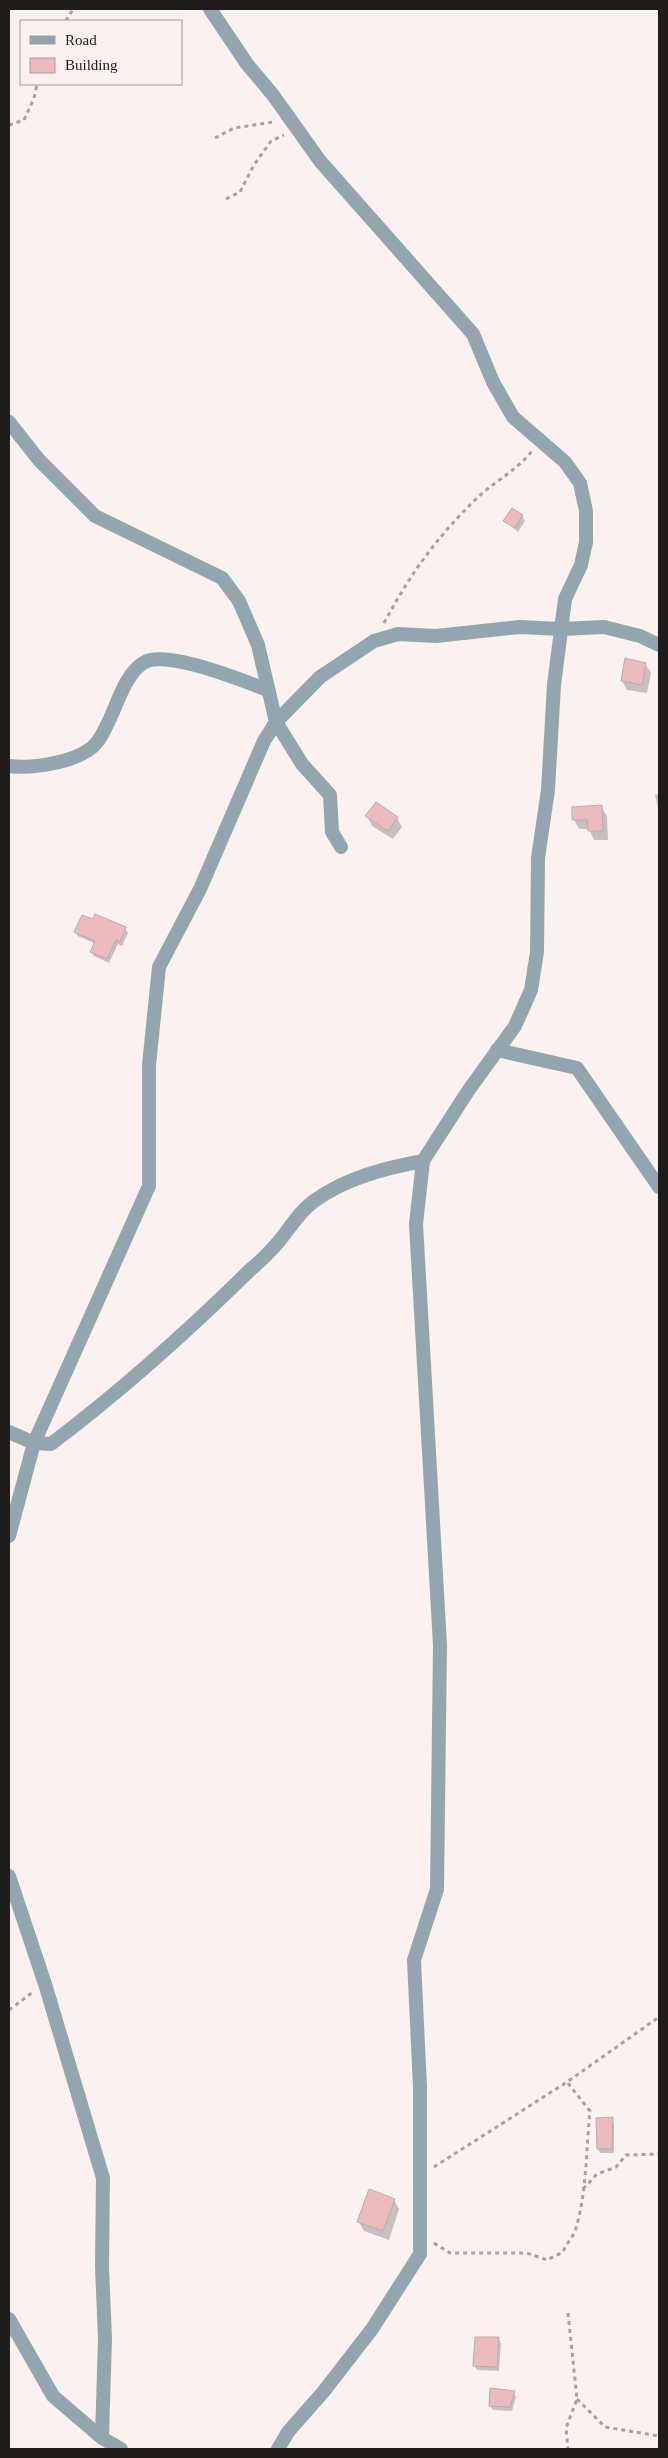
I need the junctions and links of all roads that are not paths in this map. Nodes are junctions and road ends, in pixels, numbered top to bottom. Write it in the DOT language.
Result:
graph roads {
  1 [pos="210,9"];
  2 [pos="9,422"];
  3 [pos="561,630"];
  4 [pos="659,645"];
  5 [pos="268,690"];
  6 [pos="276,722"];
  7 [pos="9,766"];
  8 [pos="341,847"];
  9 [pos="498,1050"];
  10 [pos="423,1161"];
  11 [pos="659,1187"];
  12 [pos="9,1432"];
  13 [pos="34,1443"];
  14 [pos="9,1536"];
  15 [pos="9,1876"];
  16 [pos="9,2319"];
  17 [pos="102,2438"];
  18 [pos="121,2449"];
  19 [pos="278,2449"];
  1 -- 3 [label="street"];
  2 -- 5 [label="street"];
  3 -- 4 [label="street"];
  3 -- 6 [label="street"];
  3 -- 9 [label="street"];
  5 -- 6 [label="street"];
  5 -- 7 [label="street"];
  6 -- 8 [label="street"];
  6 -- 13 [label="street"];
  9 -- 10 [label="street"];
  9 -- 11 [label="street"];
  10 -- 13 [label="street"];
  10 -- 19 [label="street"];
  12 -- 13 [label="street"];
  13 -- 14 [label="street"];
  15 -- 17 [label="street"];
  16 -- 17 [label="street"];
  17 -- 18 [label="street"];
}
